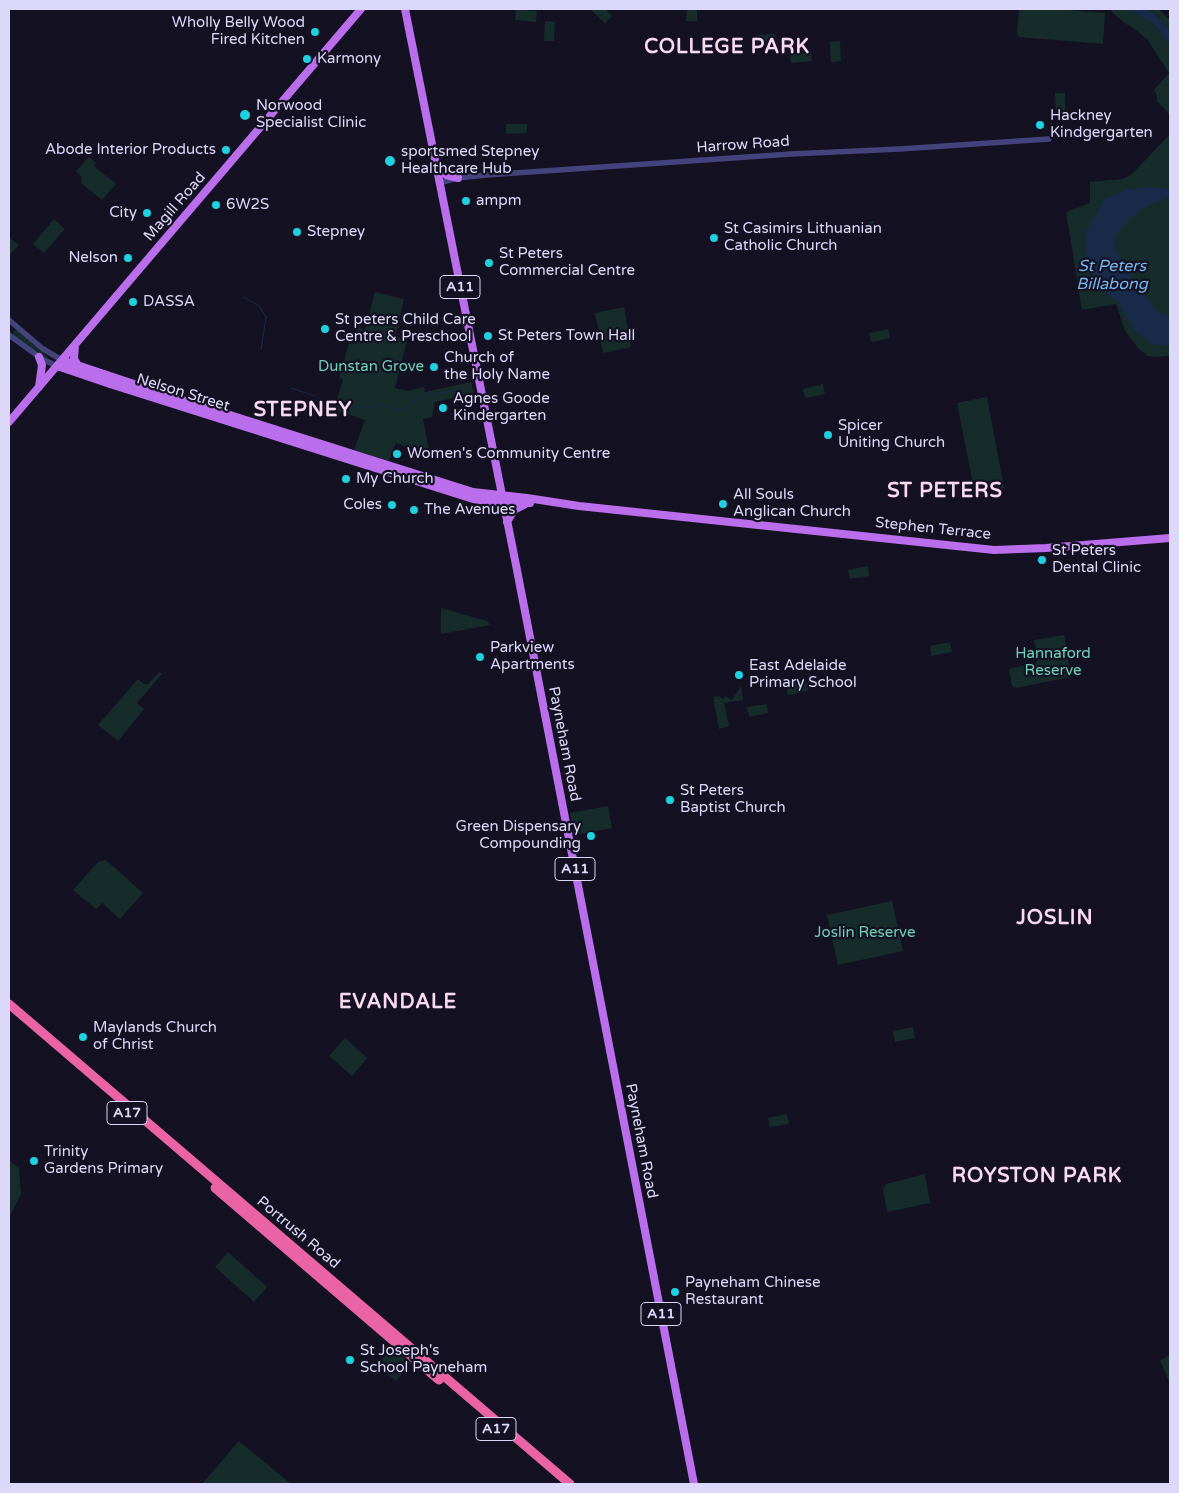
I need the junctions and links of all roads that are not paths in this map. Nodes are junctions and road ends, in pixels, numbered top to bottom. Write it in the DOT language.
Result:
graph roads {
  1 [pos="361,9"];
  2 [pos="405,9"];
  3 [pos="1049,139"];
  4 [pos="436,165"];
  5 [pos="458,178"];
  6 [pos="440,182"];
  7 [pos="9,320"];
  8 [pos="15,325"];
  9 [pos="9,334"];
  10 [pos="75,345"];
  11 [pos="39,357"];
  12 [pos="59,363"];
  13 [pos="79,367"];
  14 [pos="39,387"];
  15 [pos="210,412"];
  16 [pos="9,422"];
  17 [pos="502,499"];
  18 [pos="544,502"];
  19 [pos="529,503"];
  20 [pos="507,524"];
  21 [pos="1170,538"];
  22 [pos="9,1004"];
  23 [pos="9,1012"];
  24 [pos="244,1205"];
  25 [pos="249,1218"];
  26 [pos="263,1221"];
  27 [pos="560,1484"];
  28 [pos="570,1484"];
  29 [pos="694,1484"];
  1 -- 10 [label="main road, Magill Road"];
  2 -- 4 [label="main road, Payneham Road / A11"];
  3 -- 5 [label="street, Harrow Road"];
  4 -- 5 [label="main road"];
  4 -- 6 [label="main road, Payneham Road / A11"];
  5 -- 6 [label="street, Harrow Road"];
  6 -- 17 [label="main road, Payneham Road / A11"];
  7 -- 8 [label="street"];
  8 -- 9 [label="street"];
  8 -- 12 [label="street"];
  9 -- 11 [label="street"];
  10 -- 12 [label="main road, Magill Road"];
  10 -- 13 [label="main road"];
  11 -- 12 [label="street"];
  11 -- 14 [label="main road"];
  12 -- 13 [label="main road, Nelson Street"];
  12 -- 14 [label="main road, Magill Road"];
  12 -- 15 [label="main road, Nelson Street"];
  13 -- 15 [label="main road, Nelson Street"];
  14 -- 16 [label="main road, Magill Road"];
  15 -- 17 [label="main road, Nelson Street"];
  17 -- 18 [label="main road, Stephen Terrace"];
  17 -- 19 [label="main road, Stephen Terrace"];
  17 -- 20 [label="main road, Payneham Road / A11"];
  18 -- 19 [label="main road, Stephen Terrace"];
  18 -- 21 [label="main road, Stephen Terrace"];
  19 -- 20 [label="main road"];
  20 -- 29 [label="main road, Payneham Road / A11"];
  22 -- 24 [label="highway, Portrush Road / A17"];
  23 -- 25 [label="highway, Portrush Road / A17"];
  24 -- 25 [label="highway"];
  24 -- 26 [label="highway, Portrush Road / A17"];
  25 -- 26 [label="highway"];
  25 -- 27 [label="highway, Portrush Road / A17"];
  26 -- 28 [label="highway, Portrush Road / A17"];
}
